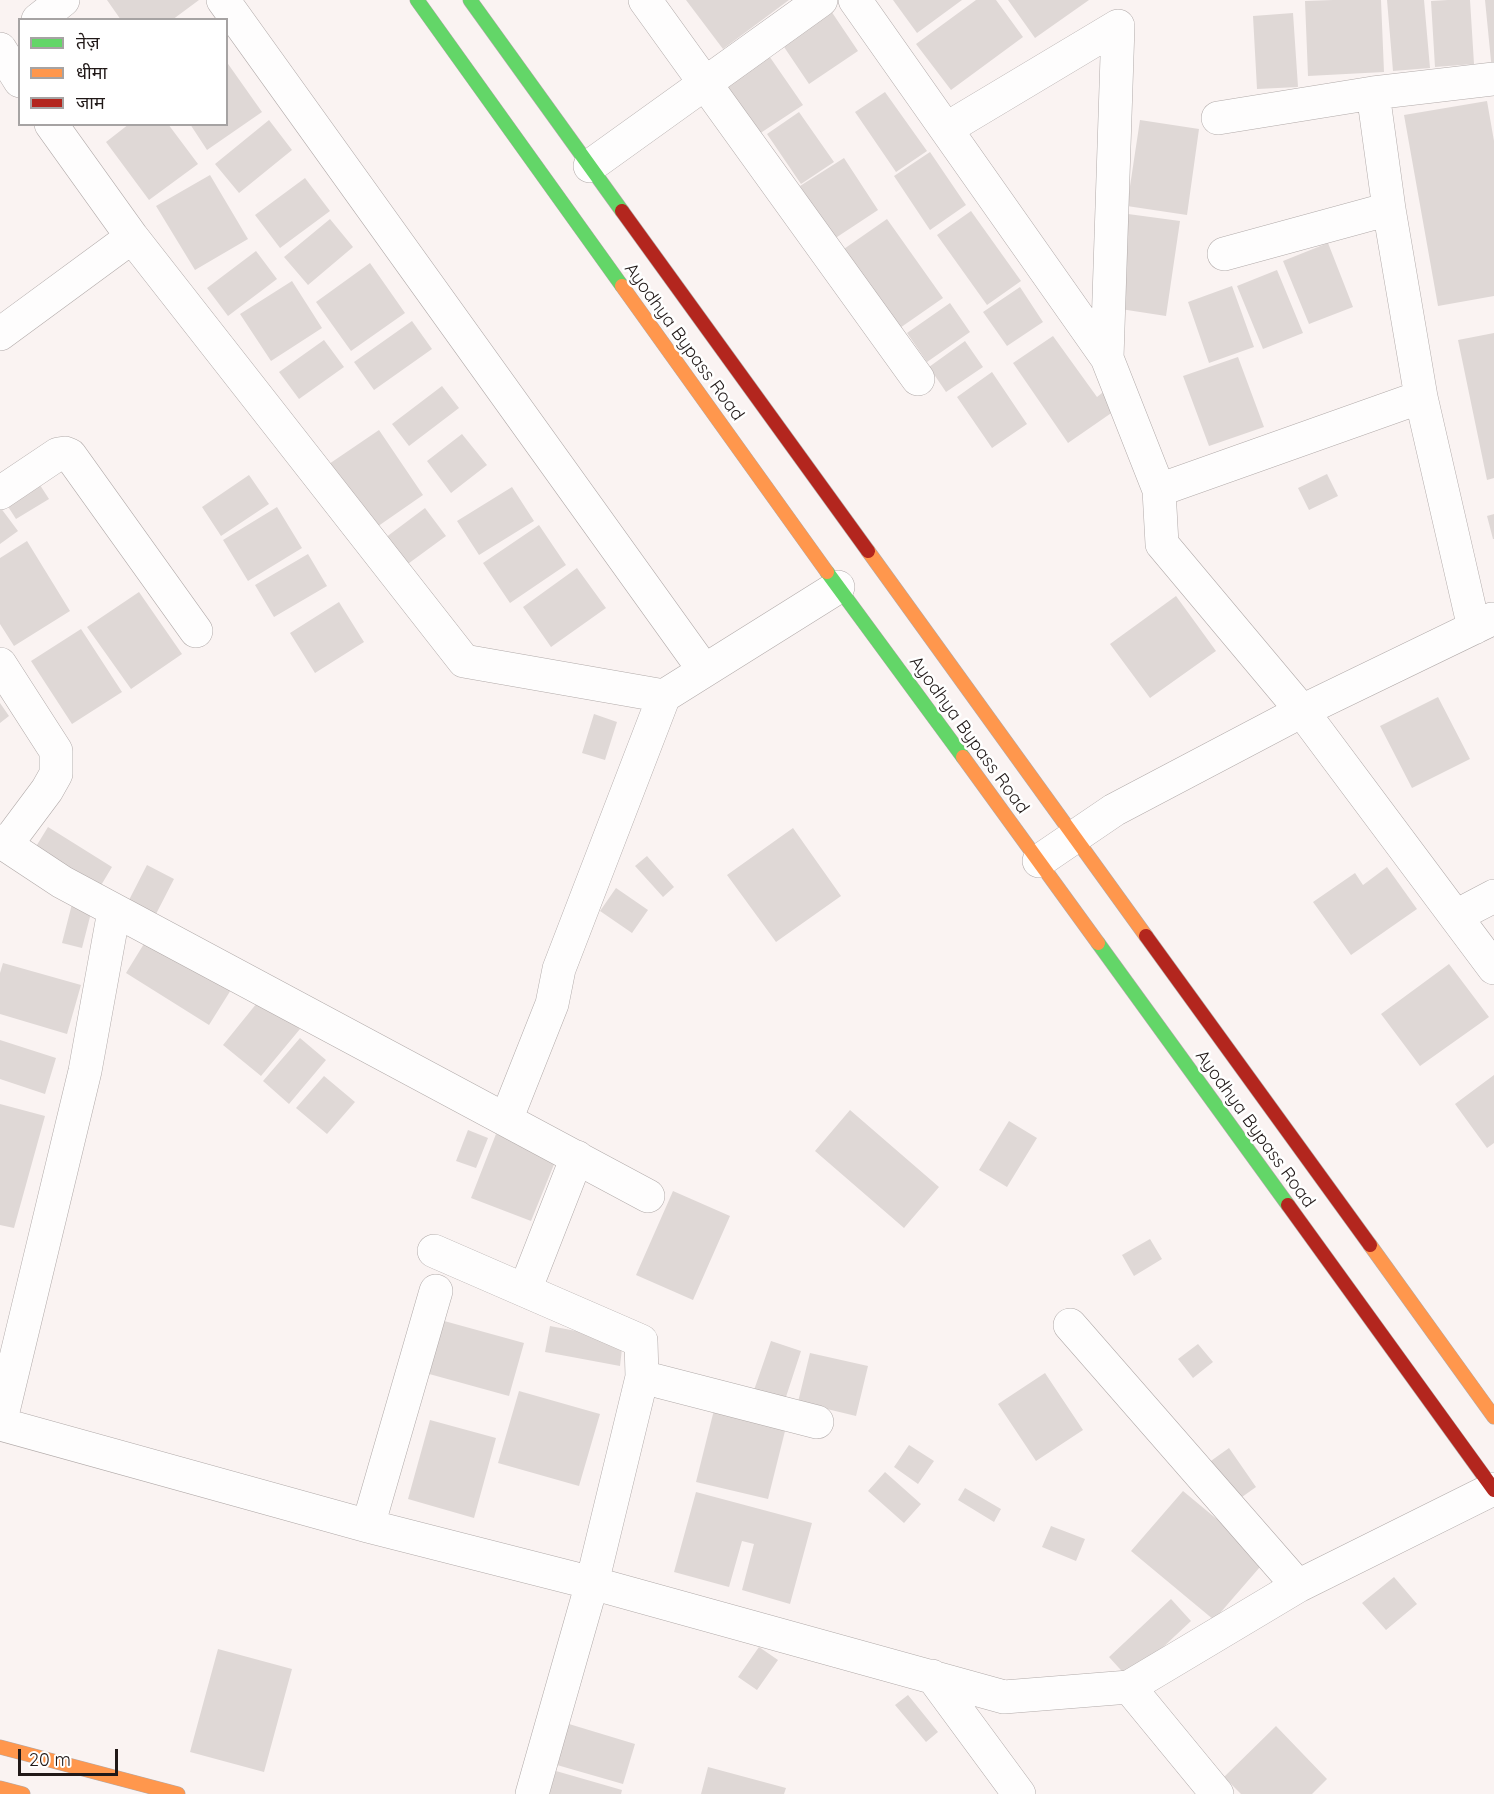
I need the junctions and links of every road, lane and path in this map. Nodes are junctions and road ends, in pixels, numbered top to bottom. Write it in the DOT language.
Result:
graph roads {
  1 [pos="63,0"];
  2 [pos="223,0"];
  3 [pos="417,0"];
  4 [pos="470,0"];
  5 [pos="645,0"];
  6 [pos="821,0"];
  7 [pos="855,0"];
  8 [pos="40,18"];
  9 [pos="18,36"];
  10 [pos="0,49"];
  11 [pos="1494,79"];
  12 [pos="18,80"];
  13 [pos="705,83"];
  14 [pos="18,85"];
  15 [pos="1373,93"];
  16 [pos="0,100"];
  17 [pos="1218,118"];
  18 [pos="52,126"];
  19 [pos="946,129"];
  20 [pos="590,166"];
  21 [pos="1389,209"];
  22 [pos="132,237"];
  23 [pos="1224,254"];
  24 [pos="0,334"];
  25 [pos="1107,358"];
  26 [pos="918,379"];
  27 [pos="1421,397"];
  28 [pos="1159,490"];
  29 [pos="0,493"];
  30 [pos="838,587"];
  31 [pos="1484,623"];
  32 [pos="196,631"];
  33 [pos="0,664"];
  34 [pos="704,670"];
  35 [pos="664,696"];
  36 [pos="1302,711"];
  37 [pos="1075,835"];
  38 [pos="3,843"];
  39 [pos="1039,861"];
  40 [pos="1494,896"];
  41 [pos="114,911"];
  42 [pos="1456,916"];
  43 [pos="1494,968"];
  44 [pos="506,1120"];
  45 [pos="577,1157"];
  46 [pos="648,1196"];
  47 [pos="434,1251"];
  48 [pos="525,1290"];
  49 [pos="436,1291"];
  50 [pos="1070,1325"];
  51 [pos="642,1377"];
  52 [pos="1494,1417"];
  53 [pos="817,1422"];
  54 [pos="0,1424"];
  55 [pos="1494,1490"];
  56 [pos="368,1526"];
  57 [pos="592,1583"];
  58 [pos="1298,1586"];
  59 [pos="932,1676"];
  60 [pos="1129,1687"];
  61 [pos="0,1747"];
  62 [pos="0,1788"];
  63 [pos="23,1794"];
  64 [pos="178,1794"];
  65 [pos="532,1794"];
  66 [pos="1019,1794"];
  67 [pos="1217,1794"];
  1 -- 8 [label="street"];
  2 -- 34 [label="street"];
  3 -- 30 [label="main road, Ayodhya Bypass Road"];
  4 -- 20 [label="main road, Ayodhya Bypass Road"];
  5 -- 13 [label="street"];
  6 -- 13 [label="street"];
  7 -- 19 [label="street"];
  9 -- 10 [label="street"];
  10 -- 12 [label="street"];
  11 -- 15 [label="street"];
  13 -- 20 [label="street"];
  13 -- 26 [label="street"];
  14 -- 16 [label="street"];
  15 -- 17 [label="street"];
  15 -- 21 [label="street"];
  18 -- 22 [label="street"];
  19 -- 25 [label="street"];
  19 -- 25 [label="street"];
  20 -- 37 [label="main road, Ayodhya Bypass Road"];
  21 -- 23 [label="street"];
  21 -- 27 [label="street"];
  22 -- 24 [label="street"];
  22 -- 35 [label="street"];
  25 -- 28 [label="street"];
  27 -- 28 [label="street"];
  27 -- 31 [label="street"];
  28 -- 36 [label="street"];
  29 -- 32 [label="street"];
  30 -- 34 [label="street"];
  30 -- 39 [label="main road, Ayodhya Bypass Road"];
  31 -- 36 [label="street"];
  33 -- 38 [label="street"];
  34 -- 35 [label="street"];
  35 -- 44 [label="street"];
  36 -- 37 [label="street"];
  36 -- 42 [label="street"];
  37 -- 39 [label="street"];
  37 -- 52 [label="main road, Ayodhya Bypass Road"];
  38 -- 41 [label="street"];
  39 -- 55 [label="main road, Ayodhya Bypass Road"];
  40 -- 42 [label="street"];
  41 -- 44 [label="street"];
  41 -- 54 [label="street"];
  42 -- 43 [label="street"];
  44 -- 45 [label="street"];
  45 -- 46 [label="street"];
  45 -- 48 [label="street"];
  47 -- 48 [label="street"];
  48 -- 51 [label="street"];
  49 -- 56 [label="street"];
  50 -- 58 [label="street"];
  51 -- 53 [label="street"];
  51 -- 57 [label="street"];
  54 -- 56 [label="street"];
  55 -- 58 [label="street"];
  56 -- 57 [label="street"];
  57 -- 59 [label="street"];
  57 -- 65 [label="street"];
  58 -- 60 [label="street"];
  59 -- 60 [label="street"];
  59 -- 66 [label="street"];
  60 -- 67 [label="street"];
  61 -- 64 [label="main road"];
  62 -- 63 [label="main road"];
}
